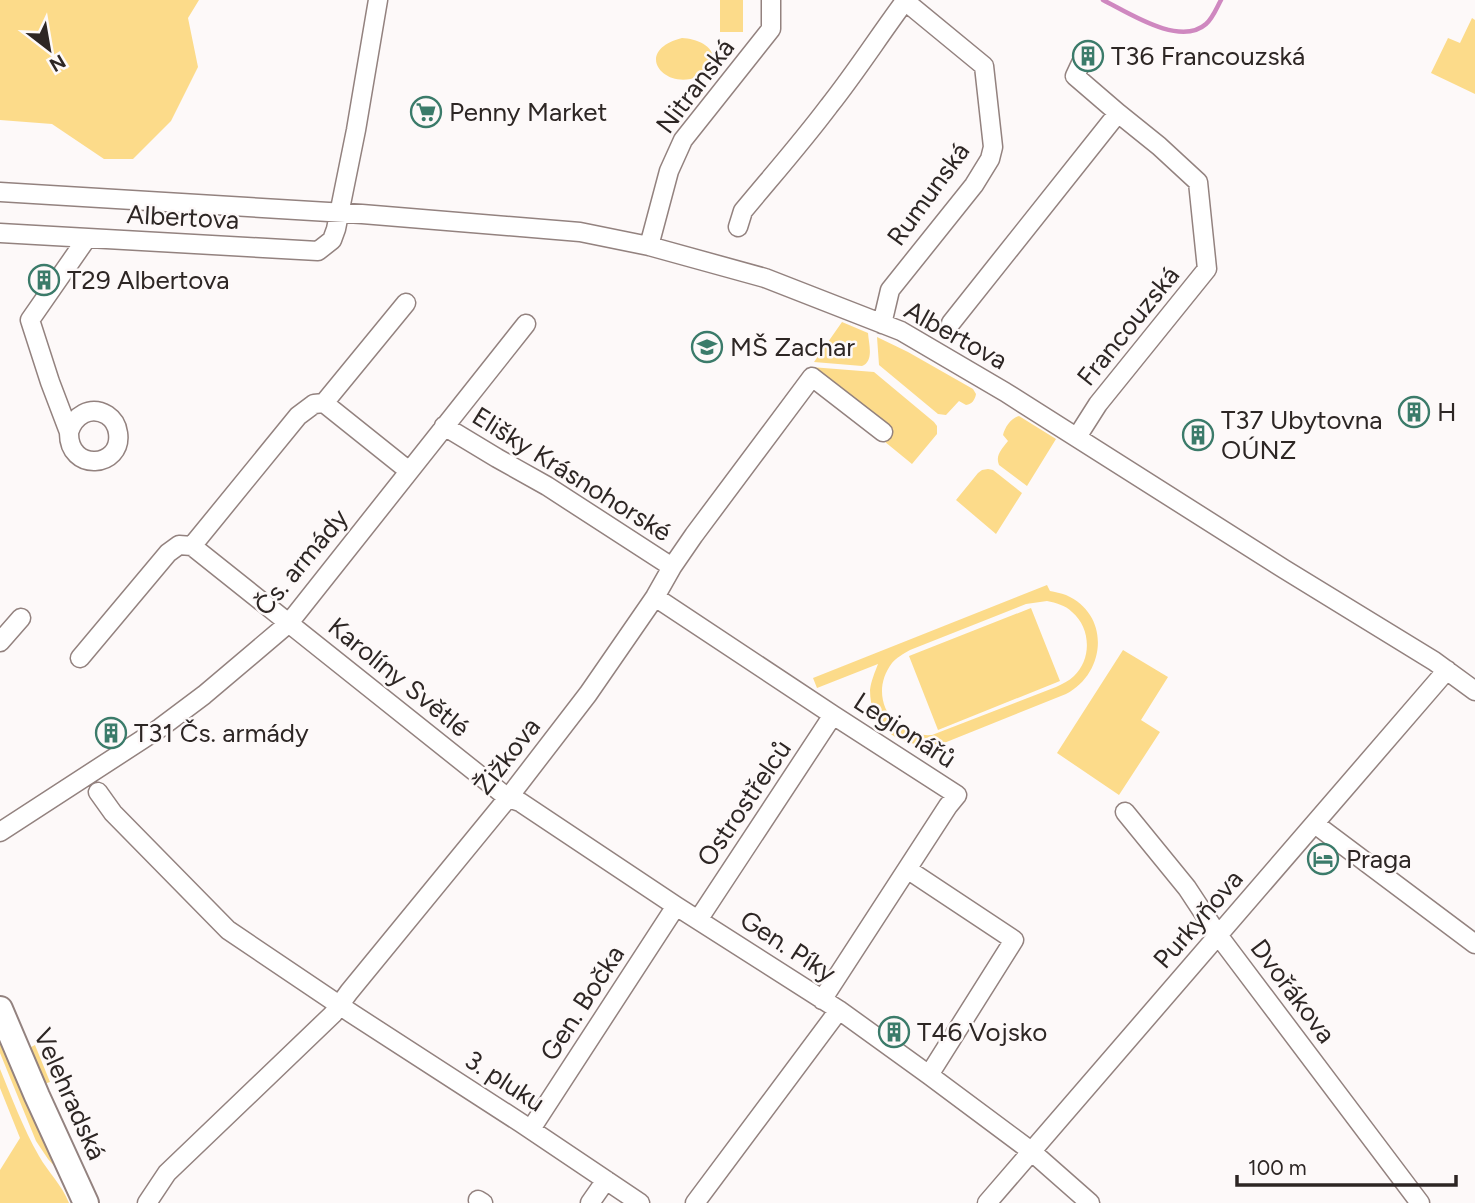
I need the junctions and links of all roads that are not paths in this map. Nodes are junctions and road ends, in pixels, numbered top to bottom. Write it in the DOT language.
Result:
graph roads {
  1 [pos="378,0"];
  2 [pos="771,0"];
  3 [pos="904,0"];
  4 [pos="1083,61"];
  5 [pos="1118,113"];
  6 [pos="0,192"];
  7 [pos="339,214"];
  8 [pos="738,227"];
  9 [pos="0,233"];
  10 [pos="87,238"];
  11 [pos="649,246"];
  12 [pos="406,303"];
  13 [pos="951,323"];
  14 [pos="526,324"];
  15 [pos="881,324"];
  16 [pos="324,403"];
  17 [pos="444,426"];
  18 [pos="69,432"];
  19 [pos="883,432"];
  20 [pos="1077,437"];
  21 [pos="409,471"];
  22 [pos="192,546"];
  23 [pos="672,567"];
  24 [pos="655,597"];
  25 [pos="21,618"];
  26 [pos="289,623"];
  27 [pos="0,642"];
  28 [pos="80,658"];
  29 [pos="1447,670"];
  30 [pos="1475,691"];
  31 [pos="833,715"];
  32 [pos="98,792"];
  33 [pos="508,798"];
  34 [pos="1125,812"];
  35 [pos="1315,824"];
  36 [pos="1,828"];
  37 [pos="907,869"];
  38 [pos="676,906"];
  39 [pos="698,920"];
  40 [pos="1218,935"];
  41 [pos="1475,944"];
  42 [pos="822,1000"];
  43 [pos="340,1005"];
  44 [pos="0,1009"];
  45 [pos="839,1010"];
  46 [pos="929,1075"];
  47 [pos="531,1129"];
  48 [pos="1031,1151"];
  49 [pos="606,1180"];
  50 [pos="87,1201"];
  51 [pos="147,1203"];
  52 [pos="590,1203"];
  53 [pos="640,1203"];
  54 [pos="695,1203"];
  55 [pos="987,1203"];
  56 [pos="1090,1203"];
  57 [pos="1420,1203"];
  1 -- 7 [label="street"];
  2 -- 11 [label="street, Nitranská"];
  3 -- 8 [label="street, Rumunská"];
  3 -- 15 [label="street, Rumunská"];
  4 -- 5 [label="street, Francouzská"];
  5 -- 13 [label="street"];
  5 -- 20 [label="street, Francouzská"];
  6 -- 7 [label="street, Albertova"];
  7 -- 10 [label="street, Albertova"];
  7 -- 11 [label="street, Albertova"];
  9 -- 10 [label="street, Albertova"];
  10 -- 18 [label="street"];
  11 -- 15 [label="street, Albertova"];
  12 -- 16 [label="street"];
  14 -- 17 [label="street, Čs. armády"];
  15 -- 20 [label="street, Albertova"];
  16 -- 21 [label="street"];
  16 -- 22 [label="street"];
  17 -- 21 [label="street, Čs. armády"];
  17 -- 23 [label="street, Elišky Krásnohorské"];
  19 -- 23 [label="street, Žižkova"];
  20 -- 29 [label="street, Albertova"];
  21 -- 26 [label="street, Čs. armády"];
  22 -- 26 [label="street, Karolíny Světlé"];
  22 -- 28 [label="street"];
  23 -- 24 [label="street, Žižkova"];
  24 -- 31 [label="street, Legionářů"];
  24 -- 33 [label="street, Žižkova"];
  25 -- 27 [label="street"];
  26 -- 33 [label="street, Karolíny Světlé"];
  26 -- 36 [label="street, Čs. armády"];
  29 -- 30 [label="street, Albertova"];
  29 -- 35 [label="street, Purkyňova"];
  31 -- 37 [label="street, Legionářů"];
  31 -- 39 [label="street, Ostrostřelců"];
  32 -- 43 [label="street, 3. pluku"];
  33 -- 38 [label="street, Gen. Píky"];
  33 -- 43 [label="street, Žižkova"];
  34 -- 40 [label="street, Dvořákova"];
  35 -- 40 [label="street, Purkyňova"];
  35 -- 41 [label="street"];
  37 -- 42 [label="street, Legionářů"];
  37 -- 46 [label="street"];
  38 -- 39 [label="street, Gen. Píky"];
  38 -- 47 [label="street, Gen. Bočka"];
  39 -- 42 [label="street, Gen. Píky"];
  40 -- 48 [label="street, Purkyňova"];
  40 -- 57 [label="street, Dvořákova"];
  42 -- 45 [label="street, Gen. Píky"];
  43 -- 47 [label="street, 3. pluku"];
  43 -- 51 [label="street, Žižkova"];
  44 -- 50 [label="main road, Velehradská"];
  45 -- 46 [label="street, Gen. Píky"];
  45 -- 54 [label="street"];
  46 -- 48 [label="street, Gen. Píky"];
  47 -- 49 [label="street, 3. pluku"];
  48 -- 55 [label="street, Purkyňova"];
  48 -- 56 [label="street, Gen. Píky"];
  49 -- 52 [label="street"];
  49 -- 53 [label="street, 3. pluku"];
}
